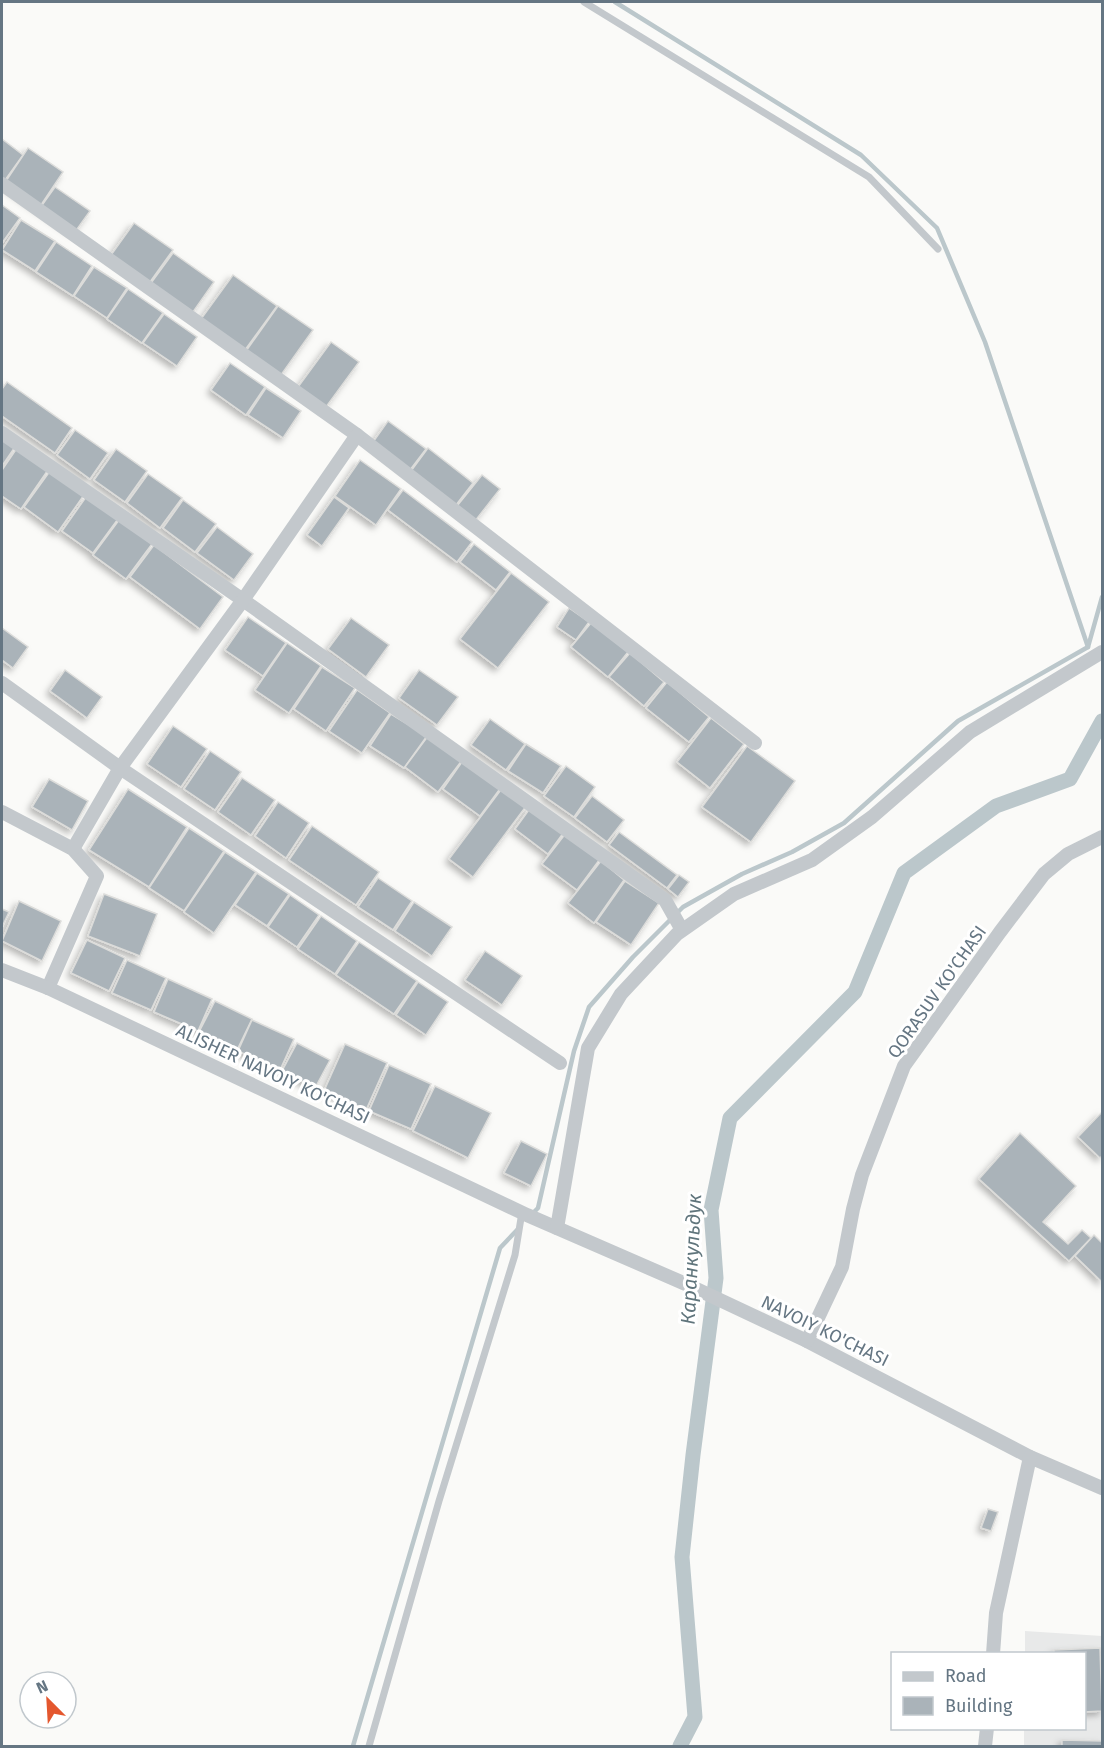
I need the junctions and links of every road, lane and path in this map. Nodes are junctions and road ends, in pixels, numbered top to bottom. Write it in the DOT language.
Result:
graph roads {
  1 [pos="584,2"];
  2 [pos="2,184"];
  3 [pos="938,249"];
  4 [pos="2,433"];
  5 [pos="357,435"];
  6 [pos="243,600"];
  7 [pos="1102,652"];
  8 [pos="2,683"];
  9 [pos="755,743"];
  10 [pos="120,768"];
  11 [pos="2,812"];
  12 [pos="1102,837"];
  13 [pos="73,849"];
  14 [pos="682,930"];
  15 [pos="2,970"];
  16 [pos="48,988"];
  17 [pos="560,1063"];
  18 [pos="525,1214"];
  19 [pos="557,1228"];
  20 [pos="807,1341"];
  21 [pos="1030,1457"];
  22 [pos="1102,1488"];
  23 [pos="993,1652"];
  24 [pos="987,1730"];
  25 [pos="369,1746"];
  26 [pos="986,1746"];
  1 -- 3 [label="lane"];
  2 -- 5 [label="street"];
  4 -- 6 [label="street"];
  5 -- 6 [label="street"];
  5 -- 9 [label="street"];
  6 -- 10 [label="street"];
  6 -- 14 [label="street"];
  7 -- 14 [label="street"];
  8 -- 10 [label="street"];
  10 -- 13 [label="street"];
  10 -- 17 [label="street"];
  11 -- 13 [label="street"];
  12 -- 20 [label="street, QORASUV KO'CHASI"];
  13 -- 16 [label="street"];
  14 -- 19 [label="street"];
  15 -- 16 [label="street, ALISHER NAVOIY KO'CHASI"];
  16 -- 18 [label="street, ALISHER NAVOIY KO'CHASI"];
  18 -- 19 [label="street, NAVOIY KO'CHASI"];
  18 -- 25 [label="lane"];
  19 -- 20 [label="street, NAVOIY KO'CHASI"];
  20 -- 21 [label="street, NAVOIY KO'CHASI"];
  21 -- 22 [label="street, NAVOIY KO'CHASI"];
  21 -- 23 [label="street"];
  24 -- 26 [label="street"];
}
